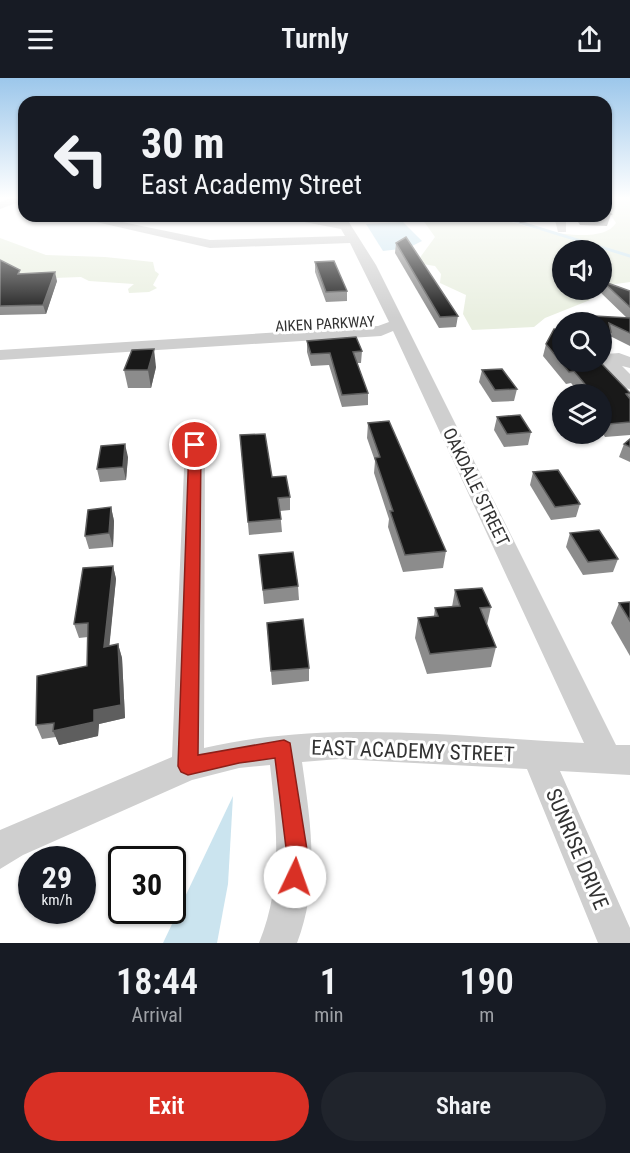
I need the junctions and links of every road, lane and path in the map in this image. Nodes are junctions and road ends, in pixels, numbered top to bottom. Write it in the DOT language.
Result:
graph roads {
  1 [pos="184,237"];
  2 [pos="264,237"];
  3 [pos="352,237"];
  4 [pos="396,324"];
  5 [pos="0,343"];
  6 [pos="0,355"];
  7 [pos="630,363"];
  8 [pos="630,384"];
  9 [pos="195,445"];
  10 [pos="284,749"];
  11 [pos="537,755"];
  12 [pos="618,760"];
  13 [pos="188,766"];
  14 [pos="0,850"];
  15 [pos="278,943"];
  16 [pos="617,943"];
  1 -- 2 [label="street"];
  3 -- 4 [label="street, OAKDALE STREET"];
  4 -- 5 [label="street, AIKEN PARKWAY"];
  4 -- 6 [label="street, AIKEN PARKWAY"];
  4 -- 12 [label="street, OAKDALE STREET"];
  7 -- 8 [label="street"];
  9 -- 13 [label="street"];
  10 -- 11 [label="street, EAST ACADEMY STREET"];
  10 -- 13 [label="street, EAST ACADEMY STREET"];
  10 -- 15 [label="street"];
  11 -- 12 [label="street, EAST ACADEMY STREET"];
  11 -- 16 [label="street, SUNRISE DRIVE"];
  13 -- 14 [label="street, EAST ACADEMY STREET"];
}
